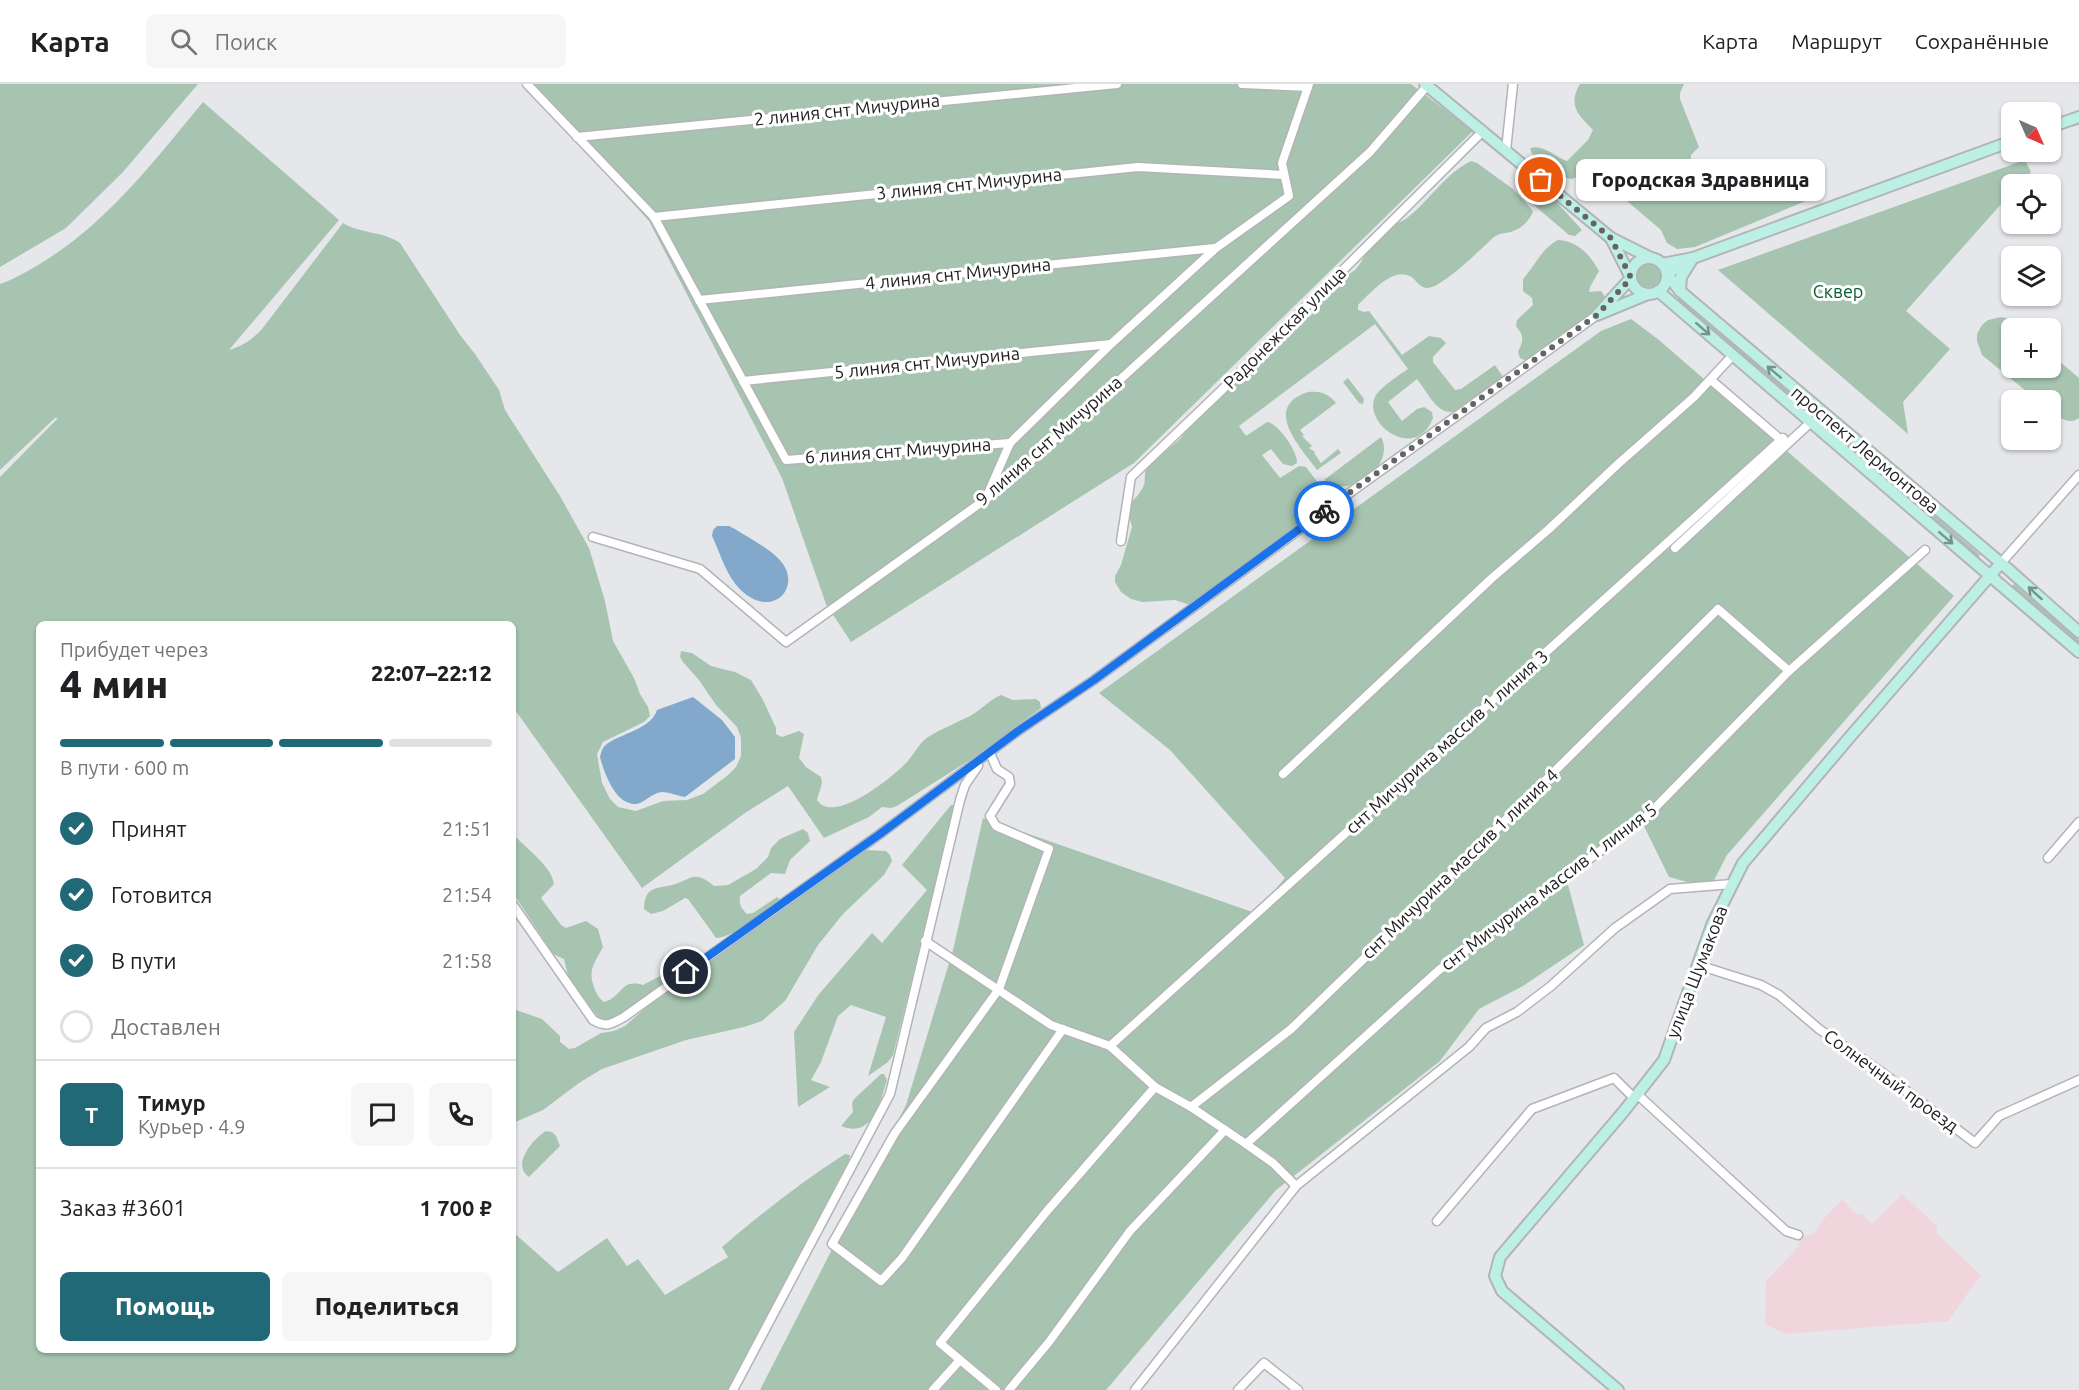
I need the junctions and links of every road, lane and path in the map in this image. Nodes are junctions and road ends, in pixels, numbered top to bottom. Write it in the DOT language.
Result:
graph roads {
  1 [pos="527,84"];
  2 [pos="1117,84"];
  3 [pos="1242,84"];
  4 [pos="1513,84"];
  5 [pos="1426,85"];
  6 [pos="1308,86"];
  7 [pos="2079,117"];
  8 [pos="2061,123"];
  9 [pos="1483,131"];
  10 [pos="577,136"];
  11 [pos="2001,145"];
  12 [pos="1506,150"];
  13 [pos="1284,175"];
  14 [pos="654,217"];
  15 [pos="1611,238"];
  16 [pos="1216,248"];
  17 [pos="1651,258"];
  18 [pos="1693,258"];
  19 [pos="1664,269"];
  20 [pos="1631,278"];
  21 [pos="1680,291"];
  22 [pos="1653,292"];
  23 [pos="699,300"];
  24 [pos="1597,315"];
  25 [pos="1112,344"];
  26 [pos="1733,355"];
  27 [pos="1711,380"];
  28 [pos="743,381"];
  29 [pos="1811,422"];
  30 [pos="1010,443"];
  31 [pos="2079,474"];
  32 [pos="986,499"];
  33 [pos="593,537"];
  34 [pos="1121,541"];
  35 [pos="1675,548"];
  36 [pos="1925,550"];
  37 [pos="2001,564"];
  38 [pos="1991,576"];
  39 [pos="2079,632"];
  40 [pos="2079,652"];
  41 [pos="1789,670"];
  42 [pos="990,753"];
  43 [pos="1283,774"];
  44 [pos="2079,822"];
  45 [pos="2048,858"];
  46 [pos="1732,884"];
  47 [pos="516,909"];
  48 [pos="926,941"];
  49 [pos="1698,965"];
  50 [pos="999,989"];
  51 [pos="1063,1029"];
  52 [pos="1110,1046"];
  53 [pos="2079,1080"];
  54 [pos="1155,1087"];
  55 [pos="1636,1096"];
  56 [pos="1191,1107"];
  57 [pos="1225,1130"];
  58 [pos="1246,1144"];
  59 [pos="1296,1186"];
  60 [pos="1437,1221"];
  61 [pos="1798,1235"];
  62 [pos="960,1360"];
  63 [pos="733,1390"];
  64 [pos="933,1390"];
  65 [pos="996,1390"];
  66 [pos="1009,1390"];
  67 [pos="1135,1390"];
  68 [pos="1238,1390"];
  69 [pos="1298,1390"];
  70 [pos="1618,1390"];
  1 -- 10 [label="street"];
  2 -- 10 [label="street, 2 линия снт Мичурина"];
  3 -- 6 [label="street"];
  4 -- 12 [label="street"];
  5 -- 9 [label="street"];
  5 -- 32 [label="street, 9 линия снт Мичурина"];
  6 -- 13 [label="street"];
  7 -- 8 [label="street"];
  9 -- 12 [label="street"];
  9 -- 34 [label="street, Радонежская улица"];
  10 -- 14 [label="street"];
  11 -- 18 [label="street"];
  12 -- 15 [label="street"];
  13 -- 14 [label="street, 3 линия снт Мичурина"];
  13 -- 16 [label="street"];
  14 -- 23 [label="street"];
  15 -- 17 [label="street"];
  15 -- 20 [label="street"];
  16 -- 23 [label="street, 4 линия снт Мичурина"];
  16 -- 25 [label="street"];
  17 -- 19 [label="street"];
  17 -- 20 [label="street"];
  18 -- 19 [label="street"];
  18 -- 21 [label="street"];
  19 -- 21 [label="street, проспект Лермонтова"];
  19 -- 22 [label="street"];
  20 -- 22 [label="street"];
  20 -- 24 [label="street"];
  37 -- 21 [label="street, проспект Лермонтова, one-way"];
  22 -- 24 [label="street"];
  22 -- 26 [label="street, проспект Лермонтова, one-way"];
  23 -- 28 [label="street"];
  24 -- 42 [label="street"];
  25 -- 28 [label="street, 5 линия снт Мичурина"];
  25 -- 30 [label="street"];
  26 -- 27 [label="street"];
  26 -- 29 [label="street, проспект Лермонтова"];
  27 -- 43 [label="street"];
  27 -- 52 [label="street, снт Мичурина массив 1 линия 3"];
  28 -- 30 [label="street, 6 линия снт Мичурина"];
  29 -- 35 [label="street"];
  29 -- 38 [label="street, проспект Лермонтова, one-way"];
  30 -- 32 [label="street"];
  31 -- 37 [label="street"];
  32 -- 33 [label="street, 9 линия снт Мичурина"];
  36 -- 41 [label="street, снт Мичурина массив 1 линия 5"];
  37 -- 38 [label="street, улица Шумакова"];
  39 -- 37 [label="street, проспект Лермонтова, one-way"];
  38 -- 40 [label="street, проспект Лермонтова"];
  38 -- 46 [label="street, улица Шумакова"];
  41 -- 56 [label="street, снт Мичурина массив 1 линия 4"];
  41 -- 58 [label="street, снт Мичурина массив 1 линия 5"];
  42 -- 47 [label="street"];
  42 -- 48 [label="street"];
  42 -- 50 [label="street"];
  44 -- 45 [label="street"];
  46 -- 49 [label="street, улица Шумакова"];
  46 -- 59 [label="street"];
  48 -- 50 [label="street"];
  48 -- 63 [label="street"];
  49 -- 53 [label="street, Солнечный проезд"];
  49 -- 55 [label="street, улица Шумакова"];
  50 -- 51 [label="street"];
  50 -- 51 [label="street"];
  51 -- 52 [label="street"];
  52 -- 54 [label="street"];
  54 -- 56 [label="street"];
  54 -- 62 [label="street"];
  55 -- 60 [label="street"];
  55 -- 61 [label="street"];
  55 -- 70 [label="street, улица Шумакова"];
  56 -- 57 [label="street"];
  57 -- 58 [label="street"];
  57 -- 66 [label="street"];
  58 -- 59 [label="street"];
  59 -- 67 [label="street"];
  62 -- 64 [label="street"];
  62 -- 65 [label="street"];
  68 -- 69 [label="street"];
}
